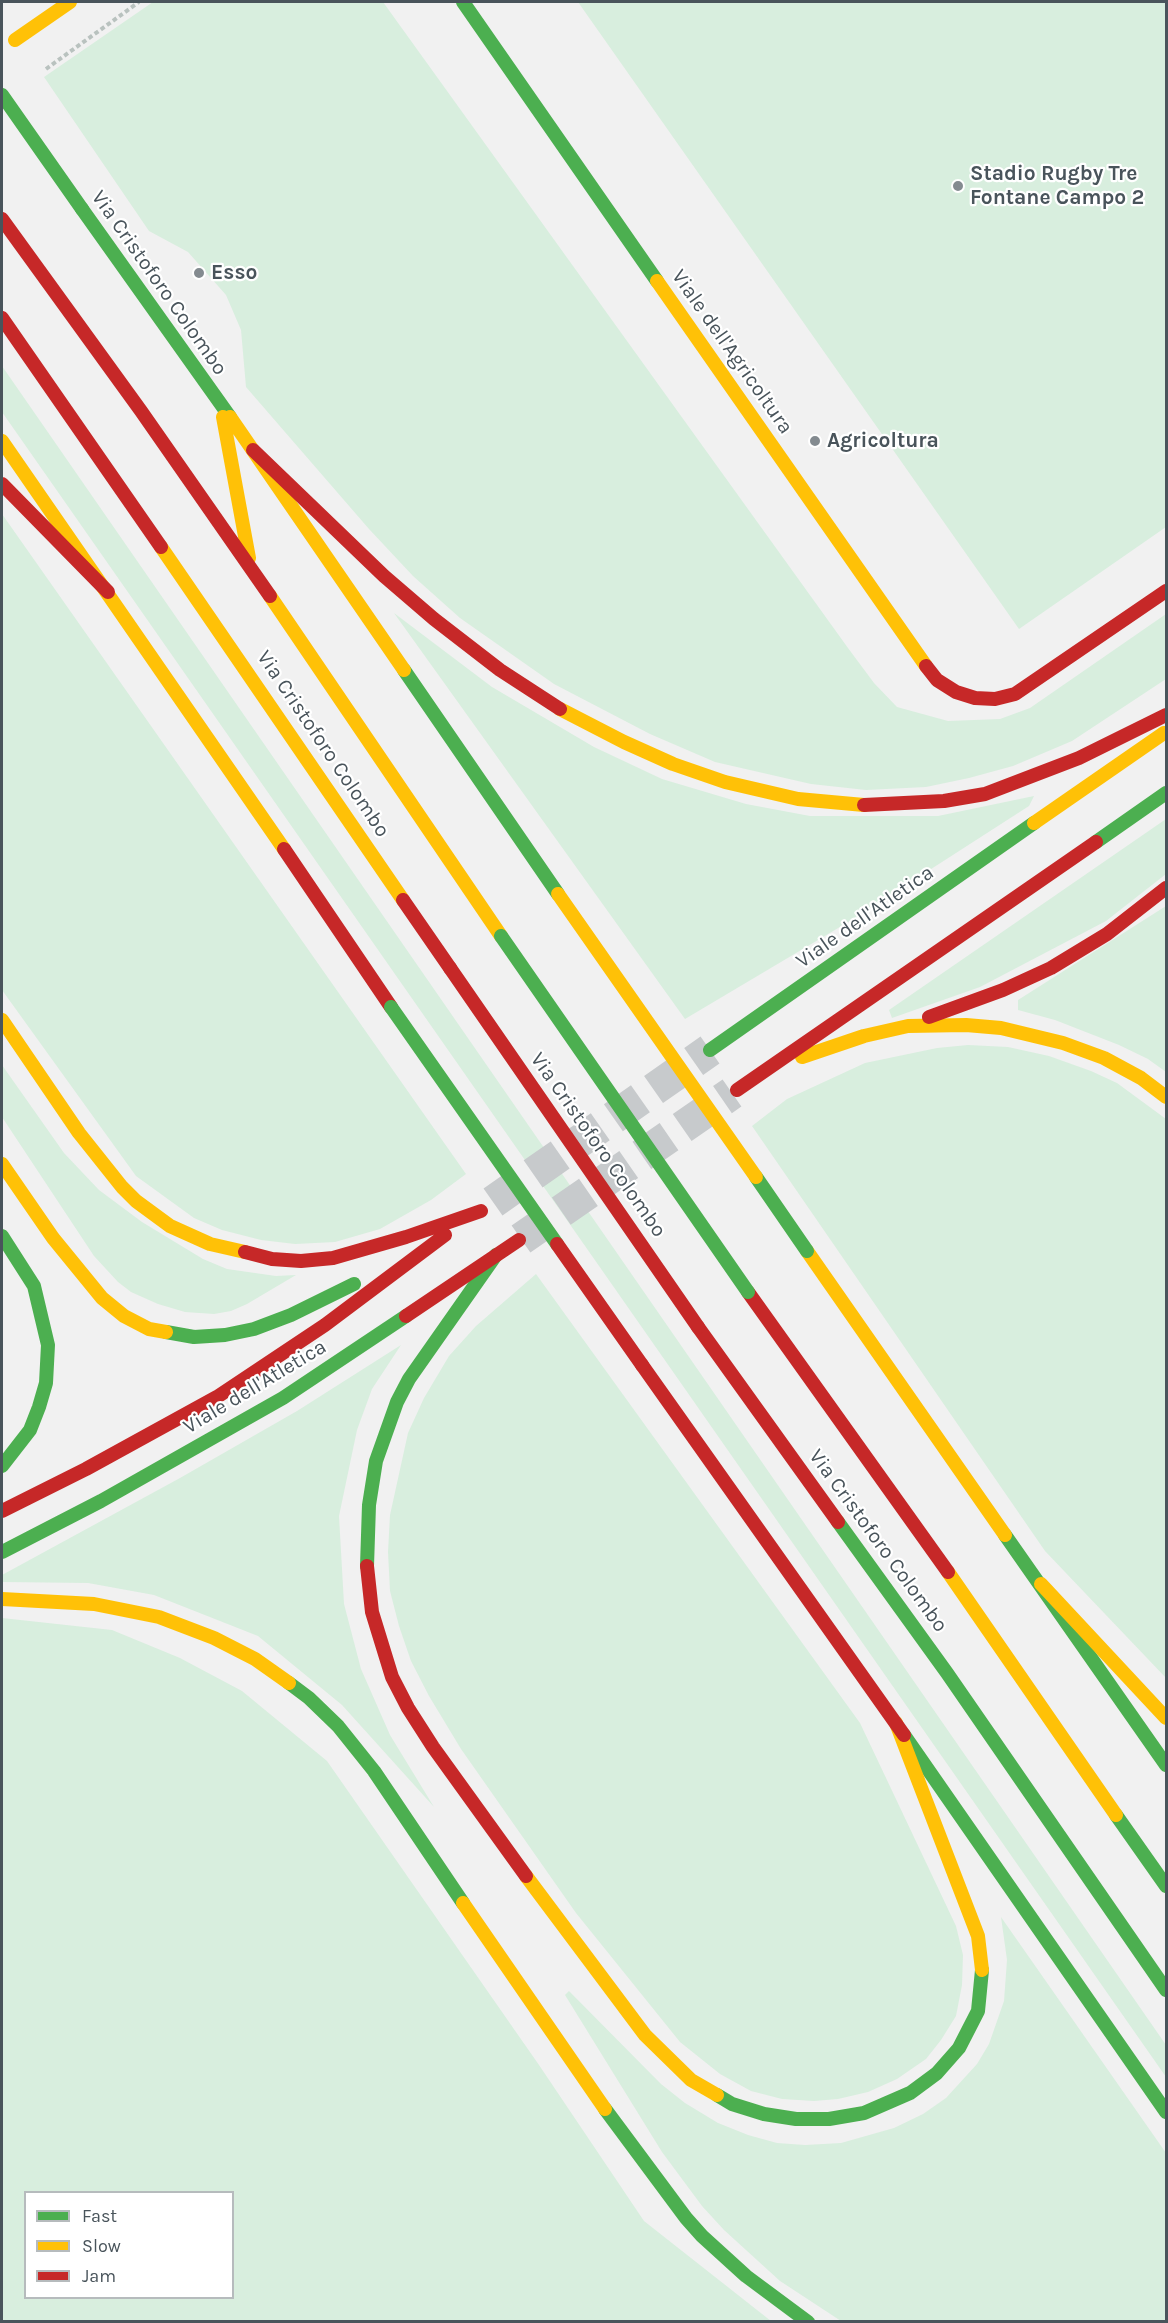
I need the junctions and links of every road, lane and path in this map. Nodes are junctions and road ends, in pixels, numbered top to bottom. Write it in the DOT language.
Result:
graph roads {
  1 [pos="70,2"];
  2 [pos="139,2"];
  3 [pos="463,2"];
  4 [pos="15,40"];
  5 [pos="46,69"];
  6 [pos="2,96"];
  7 [pos="2,219"];
  8 [pos="2,318"];
  9 [pos="221,407"];
  10 [pos="2,441"];
  11 [pos="253,450"];
  12 [pos="2,484"];
  13 [pos="251,568"];
  14 [pos="1167,591"];
  15 [pos="108,592"];
  16 [pos="1167,715"];
  17 [pos="1167,732"];
  18 [pos="1167,793"];
  19 [pos="1167,888"];
  20 [pos="2,1020"];
  21 [pos="908,1026"];
  22 [pos="710,1050"];
  23 [pos="761,1072"];
  24 [pos="737,1090"];
  25 [pos="1167,1097"];
  26 [pos="2,1164"];
  27 [pos="493,1202"];
  28 [pos="481,1210"];
  29 [pos="2,1236"];
  30 [pos="519,1240"];
  31 [pos="421,1252"];
  32 [pos="496,1256"];
  33 [pos="2,1466"];
  34 [pos="2,1511"];
  35 [pos="2,1552"];
  36 [pos="1041,1584"];
  37 [pos="2,1599"];
  38 [pos="1167,1718"];
  39 [pos="896,1723"];
  40 [pos="1167,1765"];
  41 [pos="1167,1886"];
  42 [pos="1167,1990"];
  43 [pos="1167,2112"];
  44 [pos="808,2322"];
  1 -- 4 [label="main road"];
  2 -- 5 [label="path"];
  3 -- 14 [label="main road, Viale dell'Agricoltura"];
  6 -- 9 [label="main road, Via Cristoforo Colombo, bridge"];
  7 -- 13 [label="main road, Via Cristoforo Colombo"];
  8 -- 42 [label="main road, Via Cristoforo Colombo, bridge"];
  9 -- 11 [label="main road, Via Cristoforo Colombo"];
  9 -- 13 [label="main road"];
  10 -- 15 [label="main road"];
  11 -- 16 [label="main road"];
  11 -- 36 [label="main road, Via Cristoforo Colombo, bridge"];
  12 -- 15 [label="main road"];
  13 -- 41 [label="main road, Via Cristoforo Colombo, bridge"];
  15 -- 39 [label="main road, bridge"];
  17 -- 22 [label="main road, Viale dell'Atletica"];
  18 -- 23 [label="main road"];
  19 -- 21 [label="main road"];
  20 -- 28 [label="main road"];
  21 -- 23 [label="main road"];
  21 -- 25 [label="main road"];
  23 -- 24 [label="main road"];
  26 -- 31 [label="main road"];
  27 -- 28 [label="main road, Viale dell'Atletica"];
  28 -- 31 [label="main road, Viale dell'Atletica"];
  29 -- 33 [label="main road"];
  30 -- 32 [label="main road, Viale dell'Atletica"];
  31 -- 34 [label="main road, Viale dell'Atletica"];
  32 -- 35 [label="main road, Viale dell'Atletica"];
  32 -- 39 [label="main road"];
  36 -- 38 [label="main road"];
  36 -- 40 [label="main road, Via Cristoforo Colombo"];
  37 -- 44 [label="main road"];
  39 -- 43 [label="main road"];
}
